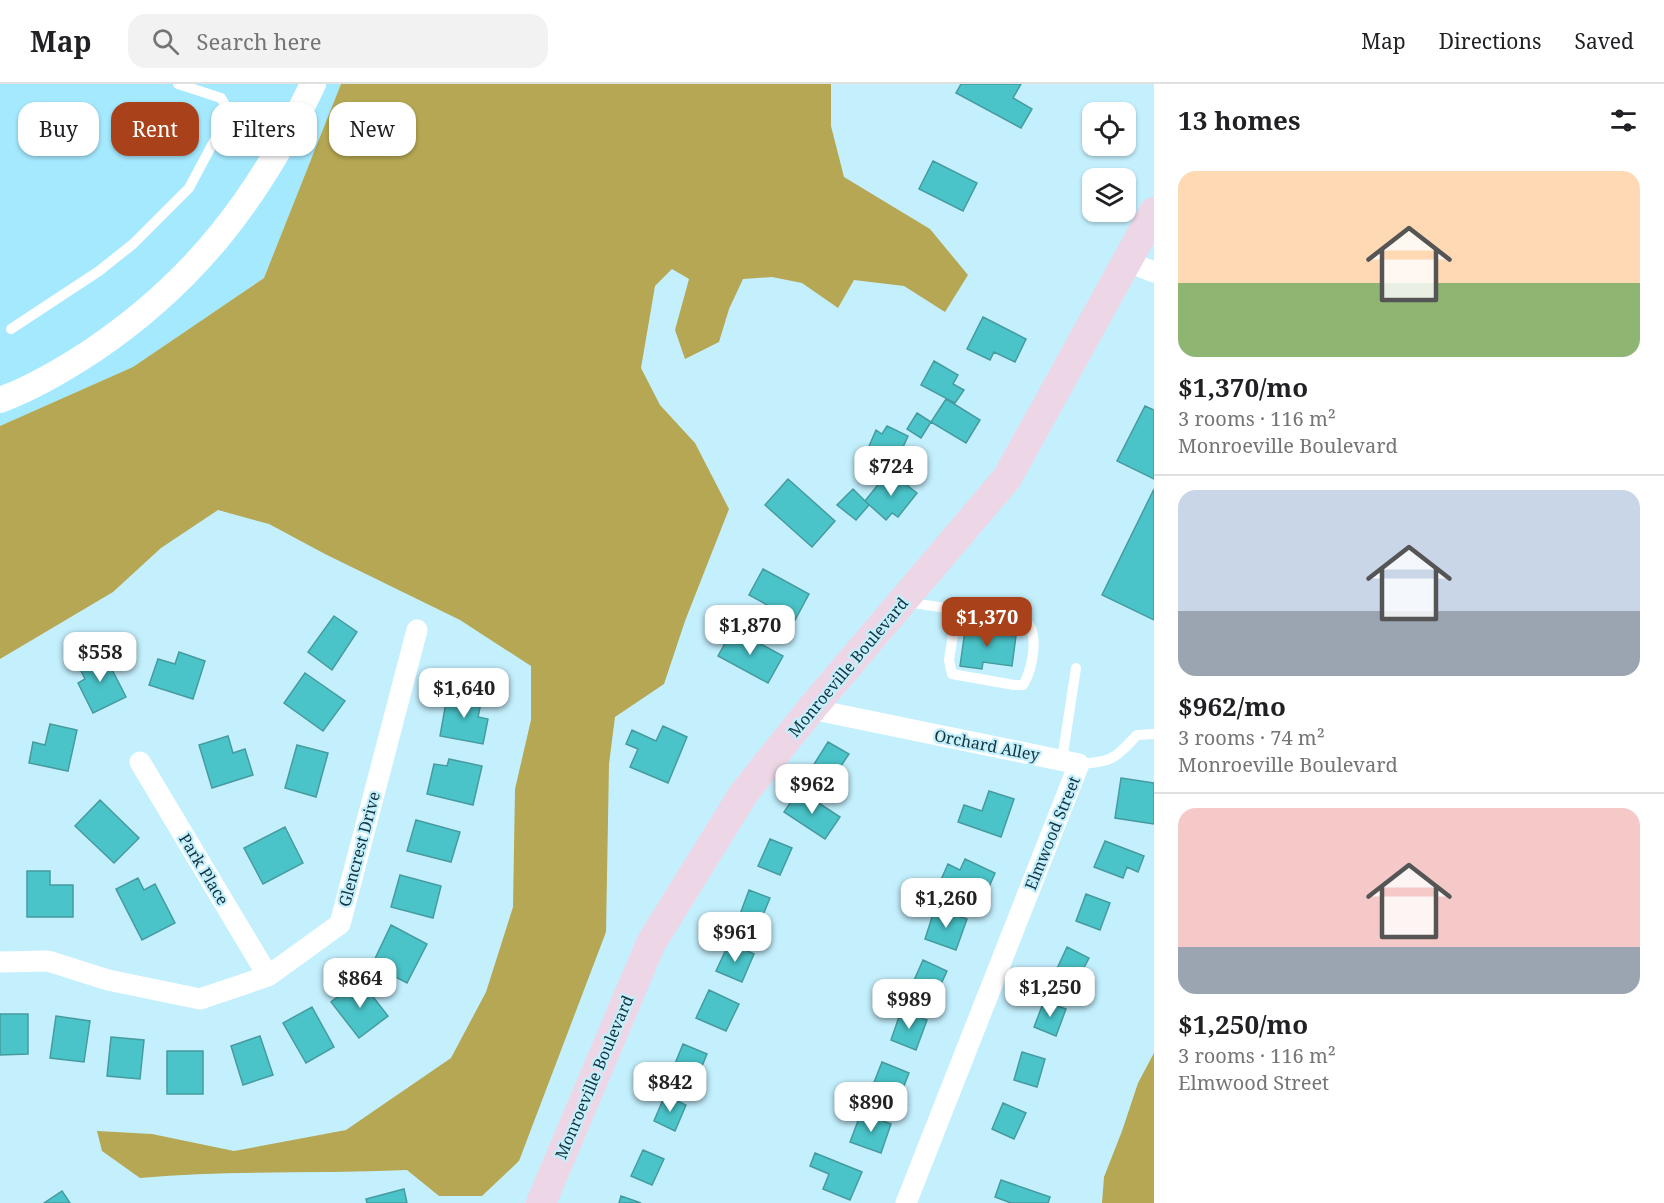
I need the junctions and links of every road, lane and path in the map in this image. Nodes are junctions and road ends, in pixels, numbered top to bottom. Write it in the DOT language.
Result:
graph roads {
  1 [pos="178,84"];
  2 [pos="313,84"];
  3 [pos="1154,212"];
  4 [pos="1141,267"];
  5 [pos="11,329"];
  6 [pos="0,400"];
  7 [pos="902,602"];
  8 [pos="957,609"];
  9 [pos="417,630"];
  10 [pos="1076,668"];
  11 [pos="811,709"];
  12 [pos="1154,734"];
  13 [pos="140,762"];
  14 [pos="1070,762"];
  15 [pos="0,962"];
  16 [pos="268,976"];
  17 [pos="541,1203"];
  18 [pos="906,1203"];
  1 -- 5 [label="lane"];
  2 -- 6 [label="street"];
  3 -- 4 [label="main road, Monroeville Boulevard"];
  4 -- 7 [label="main road, Monroeville Boulevard"];
  7 -- 8 [label="lane"];
  7 -- 11 [label="main road, Monroeville Boulevard"];
  8 -- 8 [label="lane"];
  9 -- 16 [label="street, Glencrest Drive"];
  10 -- 14 [label="lane"];
  11 -- 14 [label="street, Orchard Alley"];
  11 -- 17 [label="main road, Monroeville Boulevard"];
  12 -- 14 [label="lane, Orchard Alley"];
  13 -- 16 [label="street, Park Place"];
  14 -- 18 [label="street, Elmwood Street"];
  15 -- 16 [label="street, Glencrest Drive"];
}
